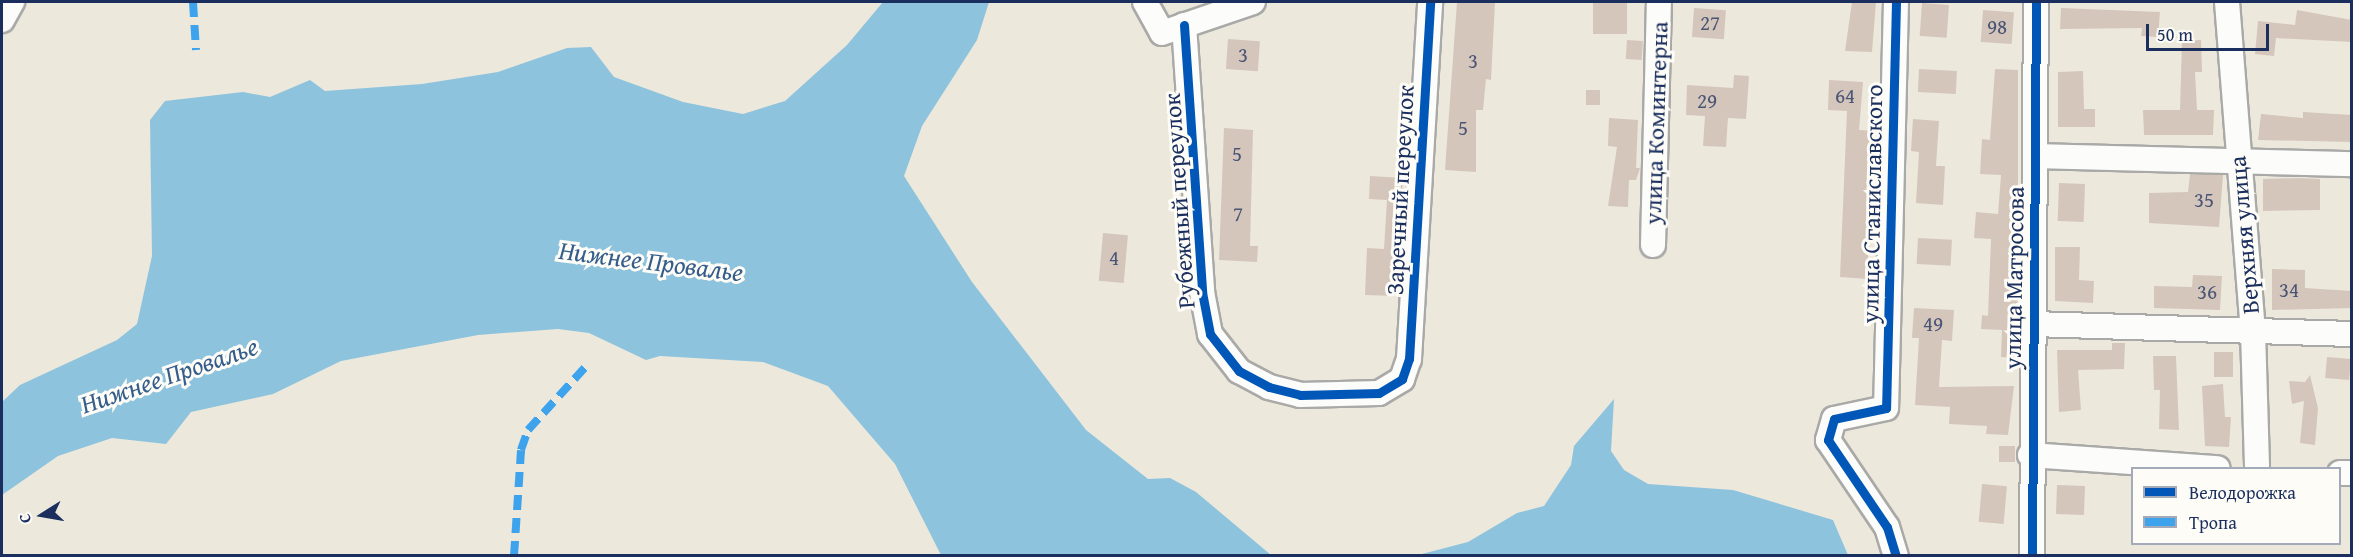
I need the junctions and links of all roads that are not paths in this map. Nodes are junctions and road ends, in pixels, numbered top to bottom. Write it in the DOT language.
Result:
graph roads {
  1 [pos="12,2"];
  2 [pos="1145,2"];
  3 [pos="1253,2"];
  4 [pos="1430,2"];
  5 [pos="1659,2"];
  6 [pos="1896,2"];
  7 [pos="2036,2"];
  8 [pos="2227,2"];
  9 [pos="2,20"];
  10 [pos="1173,29"];
  11 [pos="2036,156"];
  12 [pos="2237,159"];
  13 [pos="2352,164"];
  14 [pos="1653,245"];
  15 [pos="2032,324"];
  16 [pos="2253,331"];
  17 [pos="2352,334"];
  18 [pos="1402,379"];
  19 [pos="2030,455"];
  20 [pos="2204,467"];
  21 [pos="2256,467"];
  22 [pos="1896,555"];
  23 [pos="2032,555"];
  1 -- 9 [label="street"];
  2 -- 10 [label="street"];
  3 -- 10 [label="street"];
  4 -- 18 [label="street, Заречный переулок"];
  5 -- 14 [label="street, улица Коминтерна"];
  6 -- 22 [label="street, улица Станиславского"];
  7 -- 11 [label="street, улица Матросова"];
  8 -- 12 [label="street, Верхняя улица"];
  10 -- 18 [label="street, Рубежный переулок"];
  11 -- 12 [label="street"];
  11 -- 15 [label="street, улица Матросова"];
  12 -- 13 [label="street"];
  12 -- 16 [label="street, Верхняя улица"];
  15 -- 16 [label="street"];
  15 -- 19 [label="street, улица Матросова"];
  16 -- 17 [label="street"];
  16 -- 21 [label="street, Верхняя улица"];
  19 -- 20 [label="street"];
  19 -- 23 [label="street, улица Матросова"];
}
